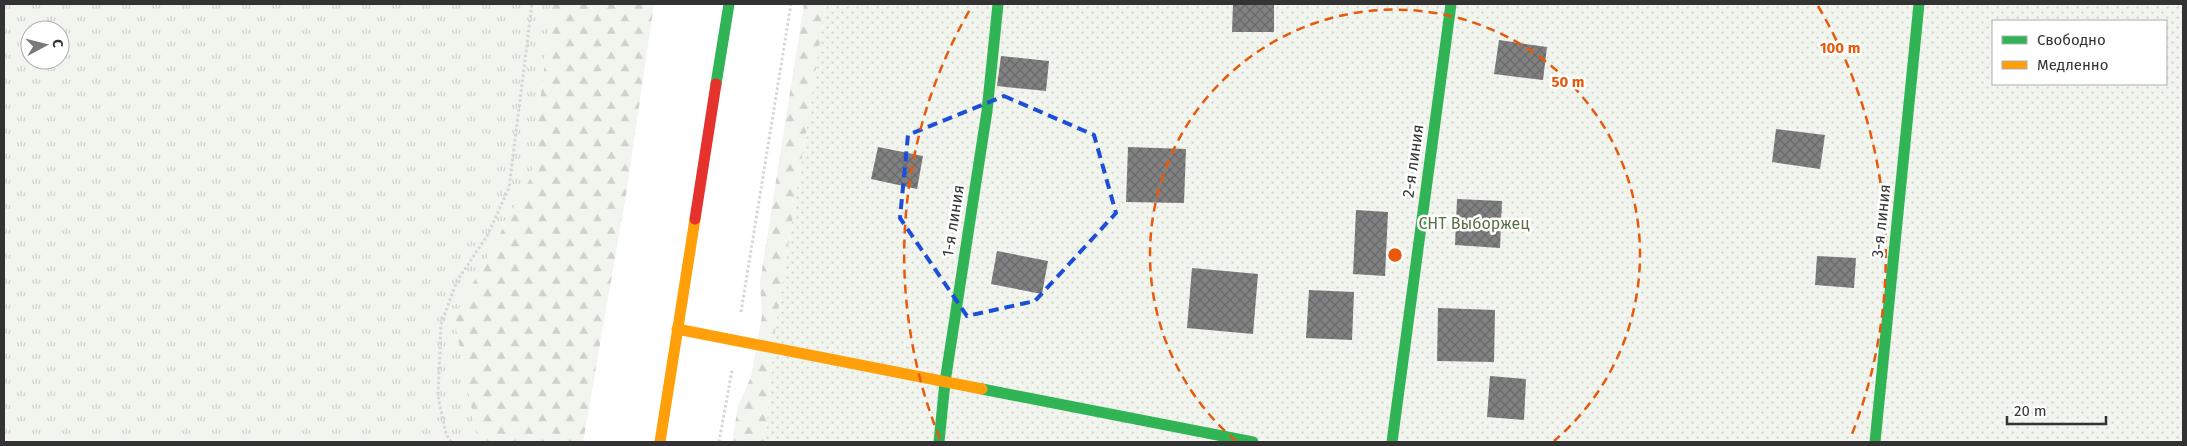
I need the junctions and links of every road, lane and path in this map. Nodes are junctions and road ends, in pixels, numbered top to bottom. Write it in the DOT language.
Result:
graph roads {
  1 [pos="532,4"];
  2 [pos="729,4"];
  3 [pos="791,4"];
  4 [pos="998,4"];
  5 [pos="1451,4"];
  6 [pos="1919,4"];
  7 [pos="676,329"];
  8 [pos="736,341"];
  9 [pos="945,382"];
  10 [pos="451,442"];
  11 [pos="660,442"];
  12 [pos="719,442"];
  13 [pos="939,442"];
  14 [pos="1253,442"];
  15 [pos="1392,442"];
  16 [pos="1875,442"];
  1 -- 10 [label="path"];
  2 -- 7 [label="street"];
  3 -- 8 [label="path"];
  4 -- 9 [label="street, 1-я линия"];
  5 -- 15 [label="street, 2-я линия"];
  6 -- 16 [label="street, 3-я линия"];
  7 -- 8 [label="street"];
  7 -- 11 [label="street"];
  8 -- 9 [label="street"];
  8 -- 12 [label="path"];
  9 -- 13 [label="street, 1-я линия"];
  9 -- 14 [label="street"];
}
